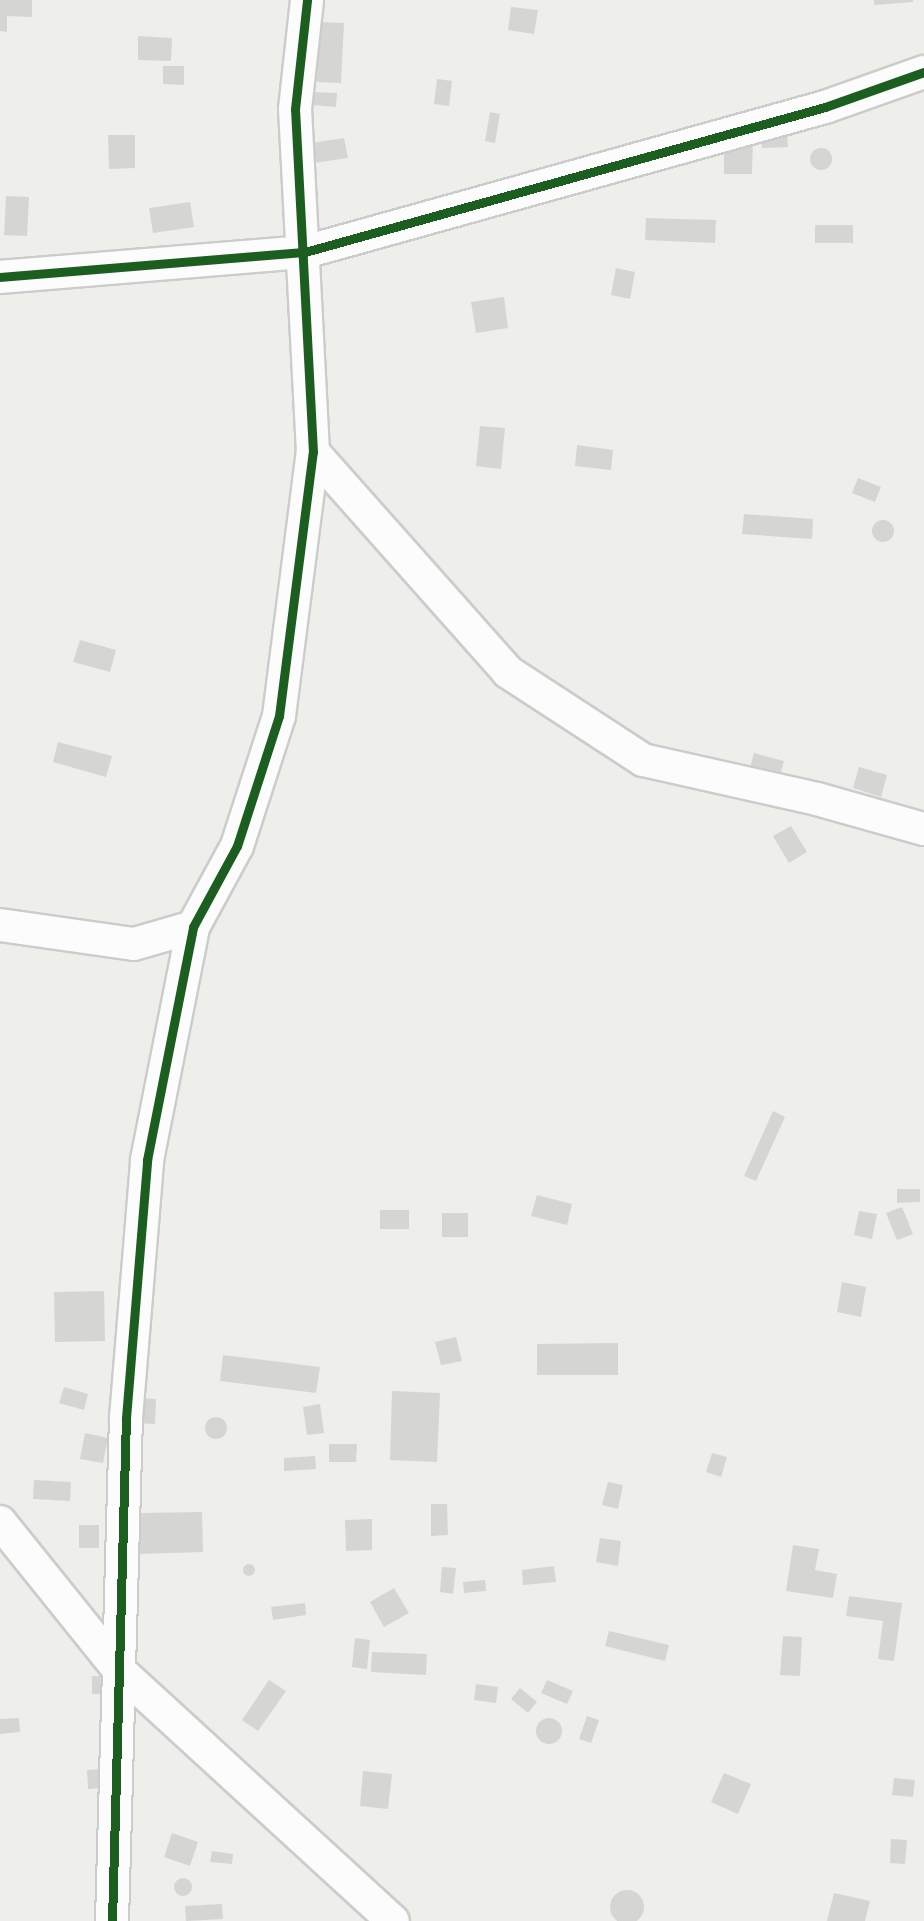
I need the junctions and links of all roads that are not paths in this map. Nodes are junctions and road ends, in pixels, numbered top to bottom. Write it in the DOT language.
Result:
graph roads {
  1 [pos="307,0"];
  2 [pos="924,72"];
  3 [pos="304,252"];
  4 [pos="0,277"];
  5 [pos="313,452"];
  6 [pos="924,829"];
  7 [pos="0,925"];
  8 [pos="193,927"];
  9 [pos="0,1522"];
  10 [pos="120,1671"];
  11 [pos="112,1921"];
  12 [pos="393,1921"];
  1 -- 3 [label="street"];
  2 -- 3 [label="street"];
  3 -- 4 [label="street"];
  3 -- 5 [label="street"];
  5 -- 6 [label="street"];
  5 -- 8 [label="street"];
  7 -- 8 [label="street"];
  8 -- 10 [label="street"];
  9 -- 10 [label="street"];
  10 -- 11 [label="street"];
  10 -- 12 [label="street"];
}
